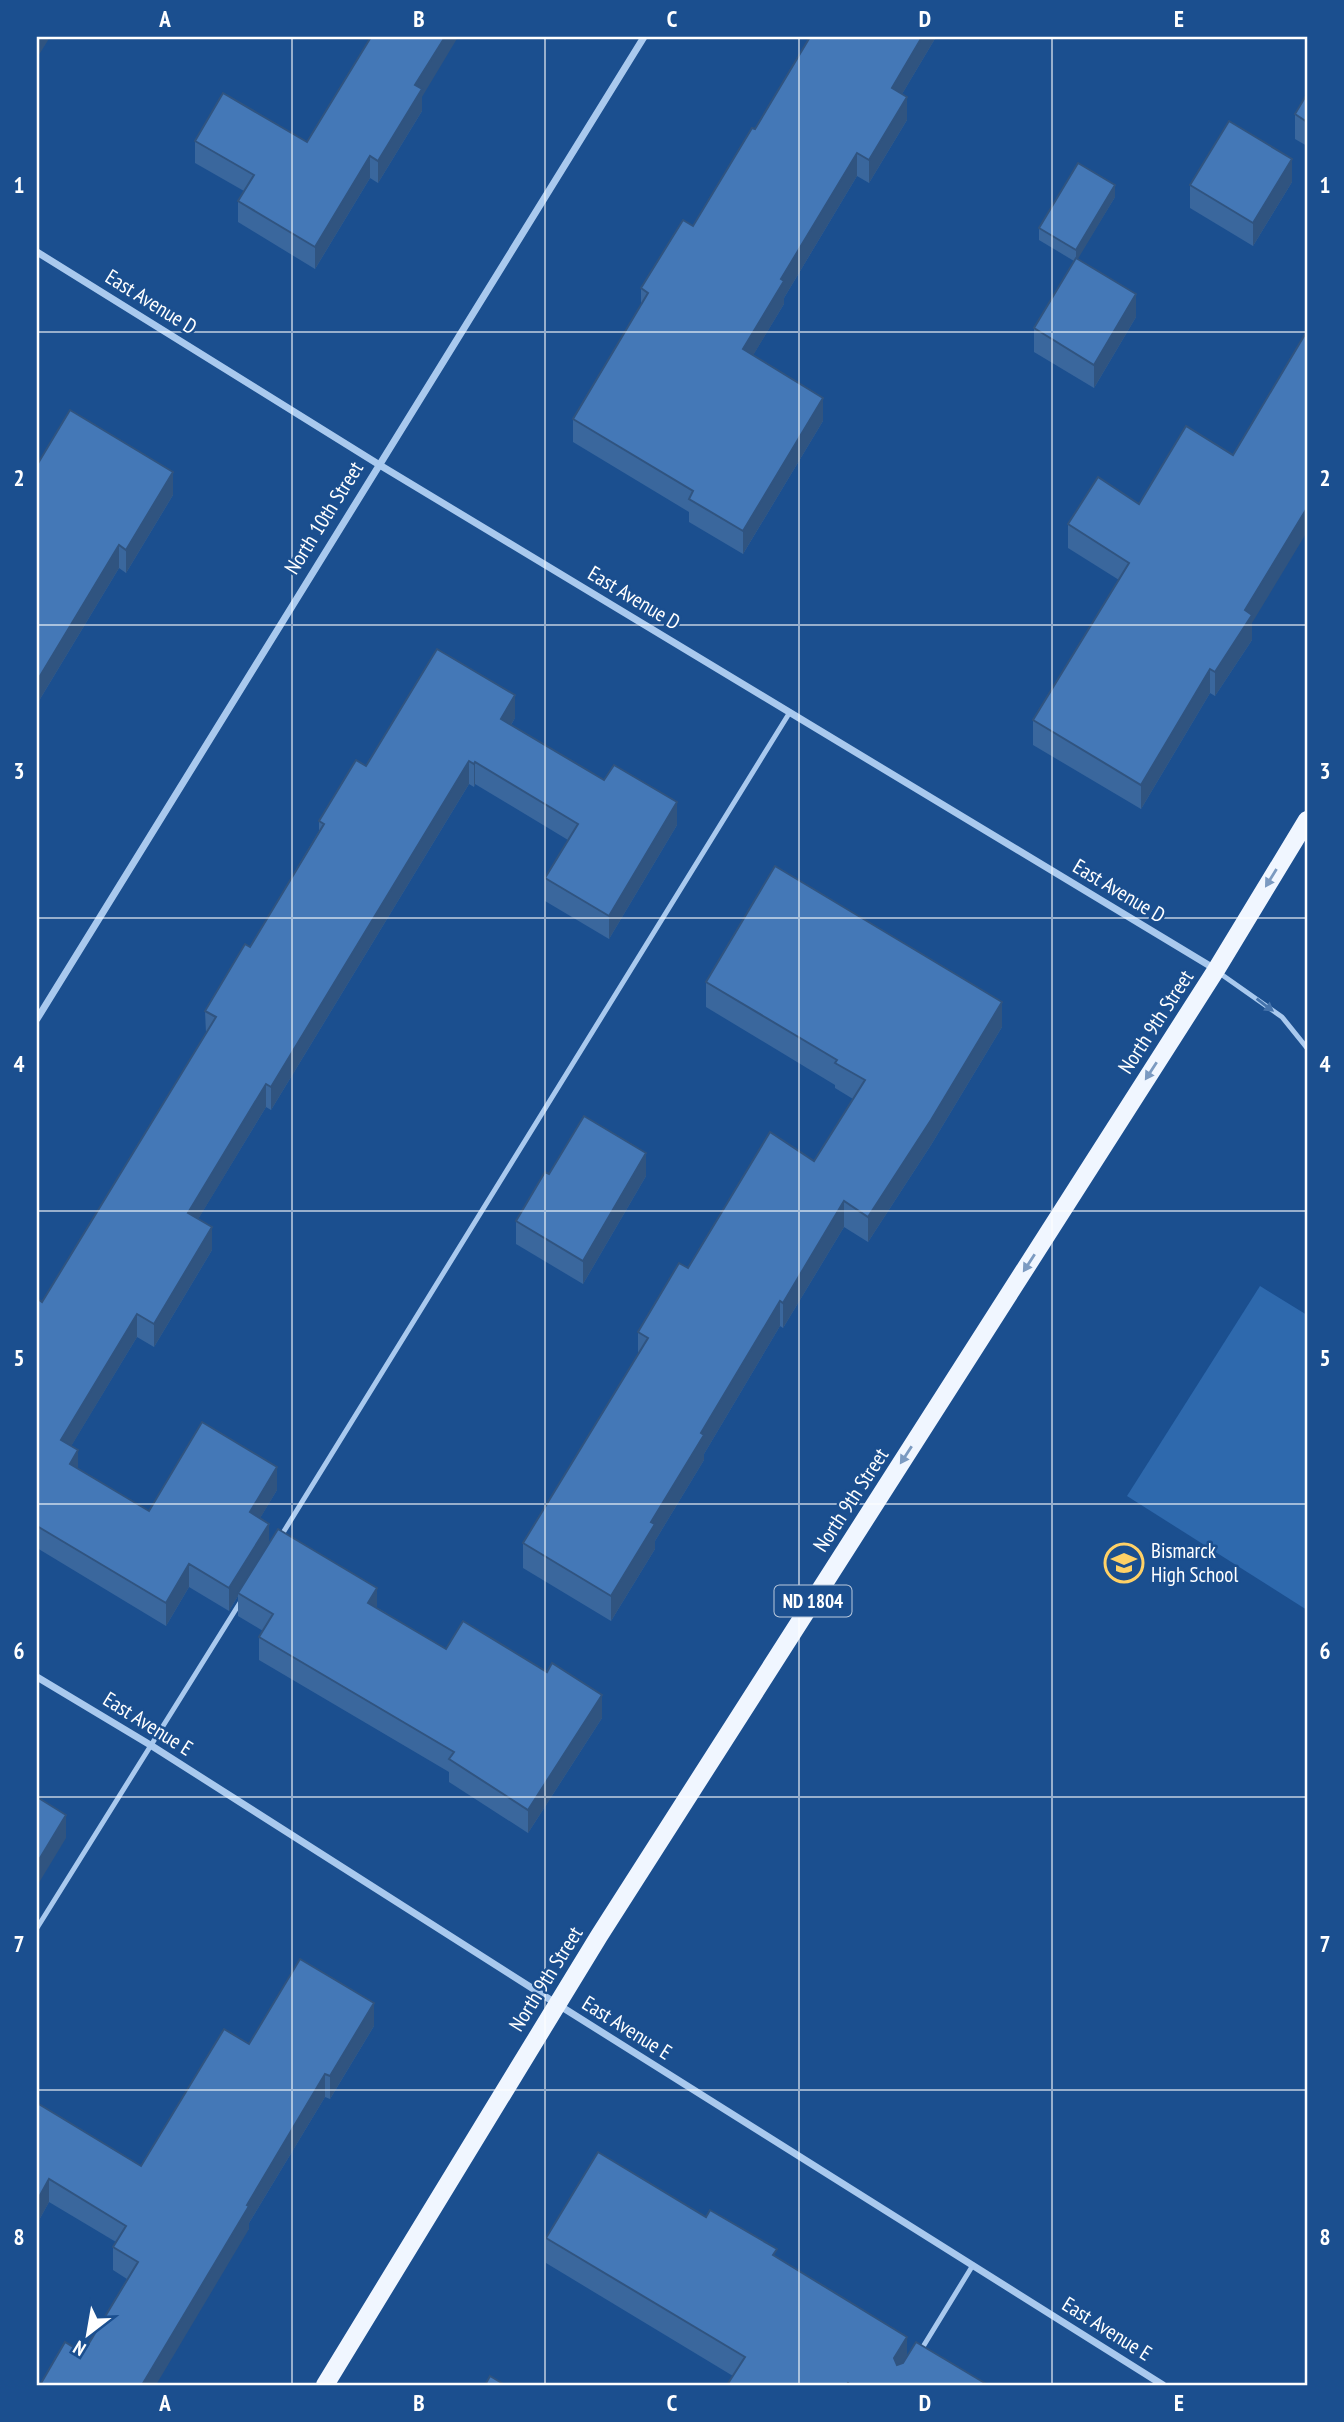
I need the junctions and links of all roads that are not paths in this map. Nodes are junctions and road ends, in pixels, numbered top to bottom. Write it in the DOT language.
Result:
graph roads {
  1 [pos="644,37"];
  2 [pos="37,252"];
  3 [pos="378,464"];
  4 [pos="790,712"];
  5 [pos="1307,820"];
  6 [pos="1216,970"];
  7 [pos="37,1019"];
  8 [pos="1307,1048"];
  9 [pos="277,1544"];
  10 [pos="247,1591"];
  11 [pos="37,1676"];
  12 [pos="152,1746"];
  13 [pos="37,1928"];
  14 [pos="557,2004"];
  15 [pos="973,2265"];
  16 [pos="919,2353"];
  17 [pos="325,2385"];
  18 [pos="1163,2385"];
  1 -- 3 [label="street, North 10th Street"];
  2 -- 3 [label="street, East Avenue D"];
  3 -- 4 [label="street, East Avenue D"];
  3 -- 7 [label="street, North 10th Street"];
  4 -- 6 [label="street, East Avenue D"];
  4 -- 9 [label="lane"];
  5 -- 6 [label="main road, North 9th Street / ND 1804, one-way"];
  6 -- 8 [label="lane, one-way"];
  6 -- 14 [label="main road, North 9th Street / ND 1804, one-way"];
  10 -- 12 [label="lane"];
  11 -- 12 [label="street, East Avenue E"];
  12 -- 13 [label="lane"];
  12 -- 14 [label="street, East Avenue E"];
  14 -- 15 [label="street, East Avenue E"];
  14 -- 17 [label="main road, North 9th Street / ND 1804"];
  15 -- 16 [label="lane"];
  15 -- 18 [label="street, East Avenue E"];
}
